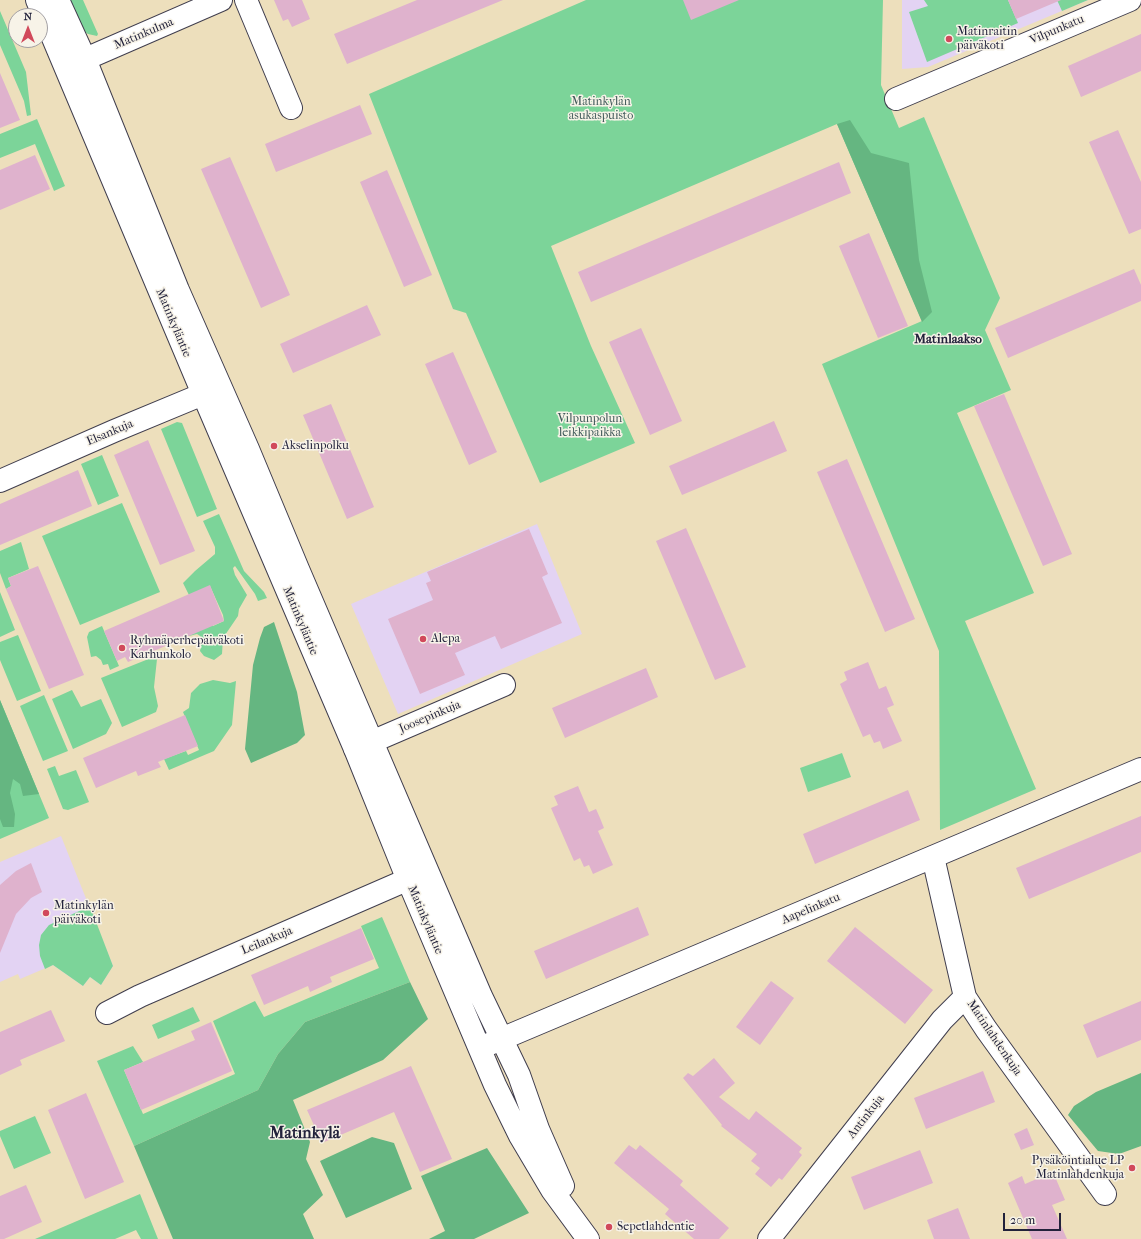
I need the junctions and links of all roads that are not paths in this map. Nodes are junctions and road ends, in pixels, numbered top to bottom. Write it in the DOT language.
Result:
graph roads {
  1 [pos="37,0"];
  2 [pos="58,0"];
  3 [pos="221,0"];
  4 [pos="246,0"];
  5 [pos="1130,0"];
  6 [pos="86,59"];
  7 [pos="66,67"];
  8 [pos="896,99"];
  9 [pos="292,108"];
  10 [pos="118,167"];
  11 [pos="211,391"];
  12 [pos="0,482"];
  13 [pos="504,685"];
  14 [pos="364,746"];
  15 [pos="1141,769"];
  16 [pos="933,857"];
  17 [pos="428,871"];
  18 [pos="408,880"];
  19 [pos="966,997"];
  20 [pos="106,1013"];
  21 [pos="503,1039"];
  22 [pos="480,1048"];
  23 [pos="1105,1194"];
  24 [pos="585,1235"];
  25 [pos="769,1239"];
  1 -- 7 [label="street, Matinkyläntie"];
  2 -- 6 [label="street, Matinkyläntie"];
  3 -- 6 [label="street, Matinkulma"];
  4 -- 9 [label="street"];
  5 -- 8 [label="street, Vilpunkatu"];
  6 -- 7 [label="street, Matinkulma"];
  6 -- 10 [label="street, Matinkyläntie"];
  7 -- 10 [label="street, Matinkyläntie"];
  10 -- 11 [label="street, Matinkyläntie"];
  11 -- 12 [label="street, Elsankuja"];
  11 -- 14 [label="street, Matinkyläntie"];
  13 -- 14 [label="street, Joosepinkuja"];
  14 -- 17 [label="street, Matinkyläntie"];
  14 -- 18 [label="street, Matinkyläntie"];
  15 -- 16 [label="street, Aapelinkatu"];
  16 -- 19 [label="street, Matinlahdenkuja"];
  16 -- 21 [label="street, Aapelinkatu"];
  17 -- 18 [label="street, Leilankuja"];
  17 -- 21 [label="street, Matinkyläntie"];
  18 -- 20 [label="street, Leilankuja"];
  18 -- 22 [label="street, Matinkyläntie"];
  19 -- 23 [label="street, Matinlahdenkuja"];
  19 -- 25 [label="street, Antinkuja"];
  21 -- 22 [label="street, Aapelinkatu"];
  21 -- 24 [label="street, Matinkyläntie"];
  22 -- 24 [label="street, Matinkyläntie"];
}
